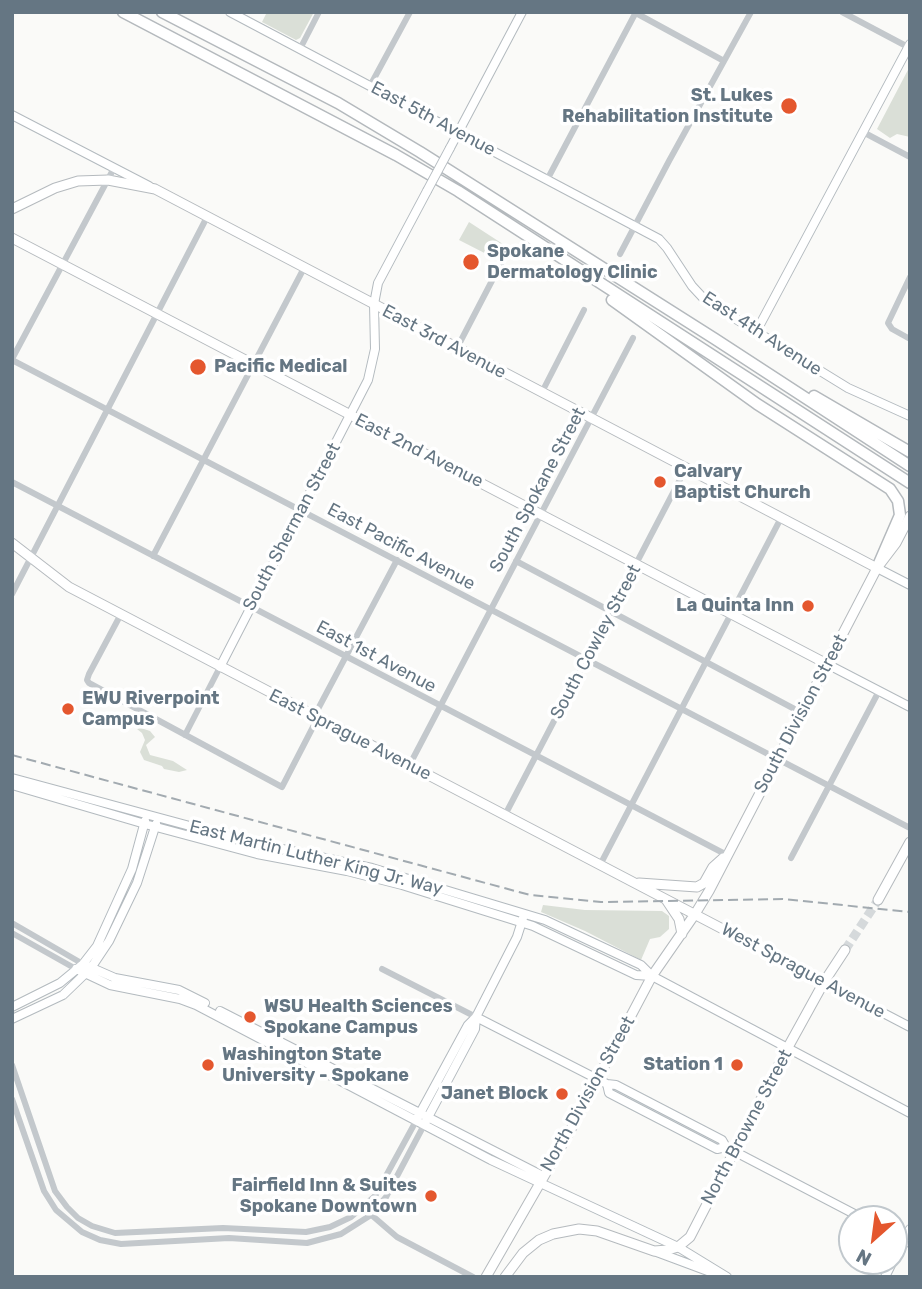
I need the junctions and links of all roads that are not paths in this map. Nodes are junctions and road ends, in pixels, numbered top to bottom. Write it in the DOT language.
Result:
graph roads {
  1 [pos="117,12"];
  2 [pos="123,12"];
  3 [pos="163,12"];
  4 [pos="230,12"];
  5 [pos="320,12"];
  6 [pos="410,12"];
  7 [pos="522,12"];
  8 [pos="635,12"];
  9 [pos="751,12"];
  10 [pos="842,12"];
  11 [pos="179,40"];
  12 [pos="909,45"];
  13 [pos="300,49"];
  14 [pos="724,61"];
  15 [pos="370,86"];
  16 [pos="12,115"];
  17 [pos="863,132"];
  18 [pos="458,133"];
  19 [pos="910,157"];
  20 [pos="114,168"];
  21 [pos="108,180"];
  22 [pos="547,180"];
  23 [pos="155,189"];
  24 [pos="12,209"];
  25 [pos="207,217"];
  26 [pos="502,220"];
  27 [pos="635,226"];
  28 [pos="13,238"];
  29 [pos="509,248"];
  30 [pos="620,254"];
  31 [pos="63,264"];
  32 [pos="304,268"];
  33 [pos="910,276"];
  34 [pos="374,304"];
  35 [pos="584,310"];
  36 [pos="157,314"];
  37 [pos="756,332"];
  38 [pos="633,338"];
  39 [pos="715,339"];
  40 [pos="910,340"];
  41 [pos="457,348"];
  42 [pos="12,359"];
  43 [pos="253,364"];
  44 [pos="541,393"];
  45 [pos="108,410"];
  46 [pos="350,415"];
  47 [pos="910,416"];
  48 [pos="591,418"];
  49 [pos="910,452"];
  50 [pos="203,460"];
  51 [pos="910,466"];
  52 [pos="686,468"];
  53 [pos="12,482"];
  54 [pos="909,482"];
  55 [pos="58,506"];
  56 [pos="300,510"];
  57 [pos="540,514"];
  58 [pos="910,516"];
  59 [pos="781,518"];
  60 [pos="12,543"];
  61 [pos="153,556"];
  62 [pos="31,557"];
  63 [pos="397,560"];
  64 [pos="516,561"];
  65 [pos="636,564"];
  66 [pos="877,568"];
  67 [pos="910,585"];
  68 [pos="12,594"];
  69 [pos="250,607"];
  70 [pos="491,610"];
  71 [pos="611,612"];
  72 [pos="732,613"];
  73 [pos="121,614"];
  74 [pos="345,656"];
  75 [pos="586,659"];
  76 [pos="707,662"];
  77 [pos="827,664"];
  78 [pos="220,667"];
  79 [pos="879,691"];
  80 [pos="441,706"];
  81 [pos="910,707"];
  82 [pos="682,710"];
  83 [pos="802,713"];
  84 [pos="316,718"];
  85 [pos="185,735"];
  86 [pos="536,756"];
  87 [pos="777,760"];
  88 [pos="409,766"];
  89 [pos="12,778"];
  90 [pos="12,785"];
  91 [pos="827,786"];
  92 [pos="631,805"];
  93 [pos="505,816"];
  94 [pos="146,820"];
  95 [pos="156,823"];
  96 [pos="910,828"];
  97 [pos="910,842"];
  98 [pos="727,855"];
  99 [pos="791,858"];
  100 [pos="600,865"];
  101 [pos="633,883"];
  102 [pos="664,898"];
  103 [pos="878,900"];
  104 [pos="525,912"];
  105 [pos="695,914"];
  106 [pos="12,923"];
  107 [pos="522,923"];
  108 [pos="12,933"];
  109 [pos="681,934"];
  110 [pos="845,950"];
  111 [pos="80,967"];
  112 [pos="382,969"];
  113 [pos="89,971"];
  114 [pos="652,976"];
  115 [pos="824,982"];
  116 [pos="12,1006"];
  117 [pos="476,1017"];
  118 [pos="12,1019"];
  119 [pos="910,1027"];
  120 [pos="787,1049"];
  121 [pos="12,1065"];
  122 [pos="597,1079"];
  123 [pos="23,1097"];
  124 [pos="13,1101"];
  125 [pos="910,1113"];
  126 [pos="422,1120"];
  127 [pos="730,1149"];
  128 [pos="45,1166"];
  129 [pos="36,1169"];
  130 [pos="541,1180"];
  131 [pos="838,1205"];
  132 [pos="364,1208"];
  133 [pos="371,1215"];
  134 [pos="192,1230"];
  135 [pos="271,1230"];
  136 [pos="320,1230"];
  137 [pos="193,1239"];
  138 [pos="271,1240"];
  139 [pos="323,1240"];
  140 [pos="678,1247"];
  141 [pos="654,1251"];
  142 [pos="473,1277"];
  143 [pos="486,1277"];
  144 [pos="505,1277"];
  145 [pos="727,1277"];
  1 -- 11 [label="highway"];
  2 -- 11 [label="highway"];
  3 -- 39 [label="highway"];
  4 -- 13 [label="street, East 5th Avenue"];
  5 -- 13 [label="street"];
  6 -- 15 [label="street"];
  7 -- 18 [label="street, South Sherman Street"];
  8 -- 14 [label="street"];
  8 -- 22 [label="street"];
  9 -- 14 [label="street"];
  10 -- 12 [label="street"];
  11 -- 26 [label="highway"];
  12 -- 17 [label="street"];
  13 -- 15 [label="street, East 5th Avenue"];
  14 -- 27 [label="street"];
  15 -- 18 [label="street, East 5th Avenue"];
  16 -- 20 [label="street, East 3rd Avenue"];
  17 -- 19 [label="street"];
  17 -- 37 [label="street"];
  18 -- 22 [label="street, East 5th Avenue"];
  18 -- 34 [label="street, South Sherman Street, bridge"];
  20 -- 21 [label="street"];
  20 -- 23 [label="street, East 3rd Avenue"];
  21 -- 23 [label="main road"];
  21 -- 24 [label="main road"];
  21 -- 31 [label="street"];
  22 -- 27 [label="street, East 5th Avenue"];
  23 -- 25 [label="main road, East 3rd Avenue"];
  25 -- 32 [label="main road, East 3rd Avenue"];
  25 -- 36 [label="street"];
  26 -- 54 [label="highway"];
  26 -- 66 [label="highway"];
  27 -- 30 [label="street"];
  27 -- 37 [label="street, East 4th Avenue"];
  28 -- 31 [label="main road, East 2nd Avenue"];
  29 -- 41 [label="street"];
  31 -- 36 [label="main road, East 2nd Avenue"];
  31 -- 42 [label="street"];
  32 -- 34 [label="main road, East 3rd Avenue"];
  32 -- 43 [label="street"];
  33 -- 40 [label="street"];
  34 -- 41 [label="main road, East 3rd Avenue"];
  34 -- 46 [label="street, South Sherman Street"];
  35 -- 44 [label="street"];
  36 -- 43 [label="main road, East 2nd Avenue"];
  36 -- 45 [label="street"];
  37 -- 47 [label="street, East 4th Avenue"];
  38 -- 48 [label="street, South Spokane Street"];
  39 -- 49 [label="highway"];
  39 -- 51 [label="highway"];
  41 -- 44 [label="main road, East 3rd Avenue"];
  42 -- 45 [label="street, East Pacific Avenue"];
  43 -- 46 [label="main road, East 2nd Avenue"];
  43 -- 50 [label="street"];
  44 -- 48 [label="main road, East 3rd Avenue"];
  45 -- 50 [label="street, East Pacific Avenue"];
  45 -- 55 [label="street"];
  46 -- 56 [label="street, South Sherman Street"];
  46 -- 57 [label="main road, East 2nd Avenue"];
  48 -- 52 [label="main road, East 3rd Avenue"];
  48 -- 57 [label="street, South Spokane Street"];
  50 -- 56 [label="street, East Pacific Avenue"];
  50 -- 61 [label="street"];
  52 -- 59 [label="main road, East 3rd Avenue"];
  52 -- 65 [label="street, South Cowley Street"];
  53 -- 55 [label="street, East 1st Avenue"];
  55 -- 61 [label="street, East 1st Avenue"];
  55 -- 62 [label="street"];
  56 -- 63 [label="street, East Pacific Avenue"];
  56 -- 69 [label="street, South Sherman Street"];
  57 -- 64 [label="street, South Spokane Street"];
  57 -- 65 [label="main road, East 2nd Avenue"];
  58 -- 66 [label="main road, South Division Street"];
  59 -- 66 [label="main road, East 3rd Avenue"];
  59 -- 72 [label="street"];
  60 -- 62 [label="main road, East Sprague Avenue"];
  61 -- 69 [label="street, East 1st Avenue"];
  62 -- 68 [label="street"];
  62 -- 73 [label="main road, East Sprague Avenue"];
  63 -- 70 [label="street, East Pacific Avenue"];
  63 -- 74 [label="street"];
  64 -- 70 [label="street, South Spokane Street"];
  64 -- 71 [label="street"];
  65 -- 71 [label="street, South Cowley Street"];
  65 -- 72 [label="main road, East 2nd Avenue"];
  66 -- 67 [label="street"];
  66 -- 77 [label="main road, South Division Street"];
  69 -- 74 [label="street, East 1st Avenue"];
  69 -- 78 [label="street, South Sherman Street"];
  70 -- 75 [label="street, East Pacific Avenue"];
  70 -- 80 [label="street, South Spokane Street"];
  71 -- 75 [label="street, South Cowley Street"];
  71 -- 76 [label="street"];
  72 -- 76 [label="street"];
  72 -- 77 [label="main road, East 2nd Avenue"];
  73 -- 78 [label="main road, East Sprague Avenue"];
  73 -- 85 [label="street"];
  74 -- 80 [label="street, East 1st Avenue"];
  74 -- 84 [label="street"];
  75 -- 82 [label="street, East Pacific Avenue"];
  75 -- 86 [label="street, South Cowley Street"];
  76 -- 82 [label="street"];
  76 -- 83 [label="street"];
  77 -- 79 [label="street"];
  77 -- 83 [label="main road, South Division Street"];
  78 -- 84 [label="main road, East Sprague Avenue"];
  78 -- 85 [label="street, South Sherman Street"];
  79 -- 81 [label="street"];
  79 -- 91 [label="street"];
  80 -- 86 [label="street, East 1st Avenue"];
  80 -- 88 [label="street, South Spokane Street"];
  82 -- 87 [label="street, East Pacific Avenue"];
  82 -- 92 [label="street"];
  83 -- 87 [label="main road, South Division Street"];
  84 -- 85 [label="street"];
  84 -- 88 [label="main road, East Sprague Avenue"];
  86 -- 92 [label="street, East 1st Avenue"];
  86 -- 93 [label="street, South Cowley Street"];
  87 -- 91 [label="street, East Pacific Avenue"];
  87 -- 98 [label="main road, South Division Street"];
  88 -- 93 [label="main road, East Sprague Avenue"];
  89 -- 94 [label="street, East Martin Luther King Jr. Way"];
  90 -- 94 [label="street, East Martin Luther King Jr. Way"];
  91 -- 96 [label="street, East Pacific Avenue"];
  91 -- 99 [label="street"];
  92 -- 98 [label="street, East 1st Avenue"];
  92 -- 100 [label="street"];
  93 -- 100 [label="main road, East Sprague Avenue"];
  94 -- 95 [label="street, East Martin Luther King Jr. Way"];
  94 -- 111 [label="street"];
  95 -- 104 [label="street, East Martin Luther King Jr. Way"];
  95 -- 107 [label="street, East Martin Luther King Jr. Way"];
  95 -- 113 [label="street"];
  97 -- 103 [label="main road"];
  98 -- 101 [label="main road"];
  98 -- 105 [label="main road, South Division Street"];
  100 -- 101 [label="main road, East Sprague Avenue"];
  101 -- 102 [label="main road, East Sprague Avenue"];
  102 -- 105 [label="main road, East Sprague Avenue"];
  102 -- 109 [label="main road"];
  104 -- 107 [label="street"];
  104 -- 114 [label="street, East Martin Luther King Jr. Way"];
  105 -- 109 [label="main road, North Division Street"];
  105 -- 115 [label="main road, West Sprague Avenue"];
  106 -- 111 [label="street"];
  107 -- 114 [label="street, East Martin Luther King Jr. Way"];
  107 -- 117 [label="street"];
  108 -- 111 [label="street"];
  109 -- 114 [label="main road, North Division Street"];
  110 -- 115 [label="main road, North Browne Street"];
  111 -- 113 [label="street"];
  111 -- 116 [label="street"];
  112 -- 117 [label="street"];
  113 -- 118 [label="street"];
  113 -- 126 [label="street"];
  114 -- 120 [label="street"];
  114 -- 122 [label="main road, North Division Street"];
  115 -- 119 [label="street, West Sprague Avenue"];
  115 -- 120 [label="main road, North Browne Street"];
  117 -- 122 [label="street"];
  117 -- 126 [label="street"];
  120 -- 125 [label="street"];
  120 -- 127 [label="main road, North Browne Street"];
  121 -- 123 [label="street"];
  122 -- 127 [label="street"];
  122 -- 130 [label="main road, North Division Street"];
  123 -- 124 [label="street"];
  123 -- 128 [label="street"];
  124 -- 129 [label="street"];
  126 -- 130 [label="street"];
  126 -- 132 [label="street"];
  126 -- 133 [label="street"];
  127 -- 131 [label="street"];
  127 -- 140 [label="main road, North Browne Street"];
  128 -- 129 [label="street"];
  128 -- 134 [label="street"];
  129 -- 137 [label="street"];
  130 -- 140 [label="street"];
  130 -- 143 [label="main road, North Division Street"];
  132 -- 133 [label="street"];
  132 -- 136 [label="street"];
  133 -- 139 [label="street"];
  133 -- 142 [label="street"];
  134 -- 135 [label="street"];
  134 -- 137 [label="street"];
  135 -- 136 [label="street"];
  135 -- 138 [label="street"];
  136 -- 139 [label="street"];
  137 -- 138 [label="street"];
  138 -- 139 [label="street"];
  140 -- 141 [label="main road"];
  140 -- 145 [label="street"];
  141 -- 144 [label="main road"];
  141 -- 145 [label="street"];
}
